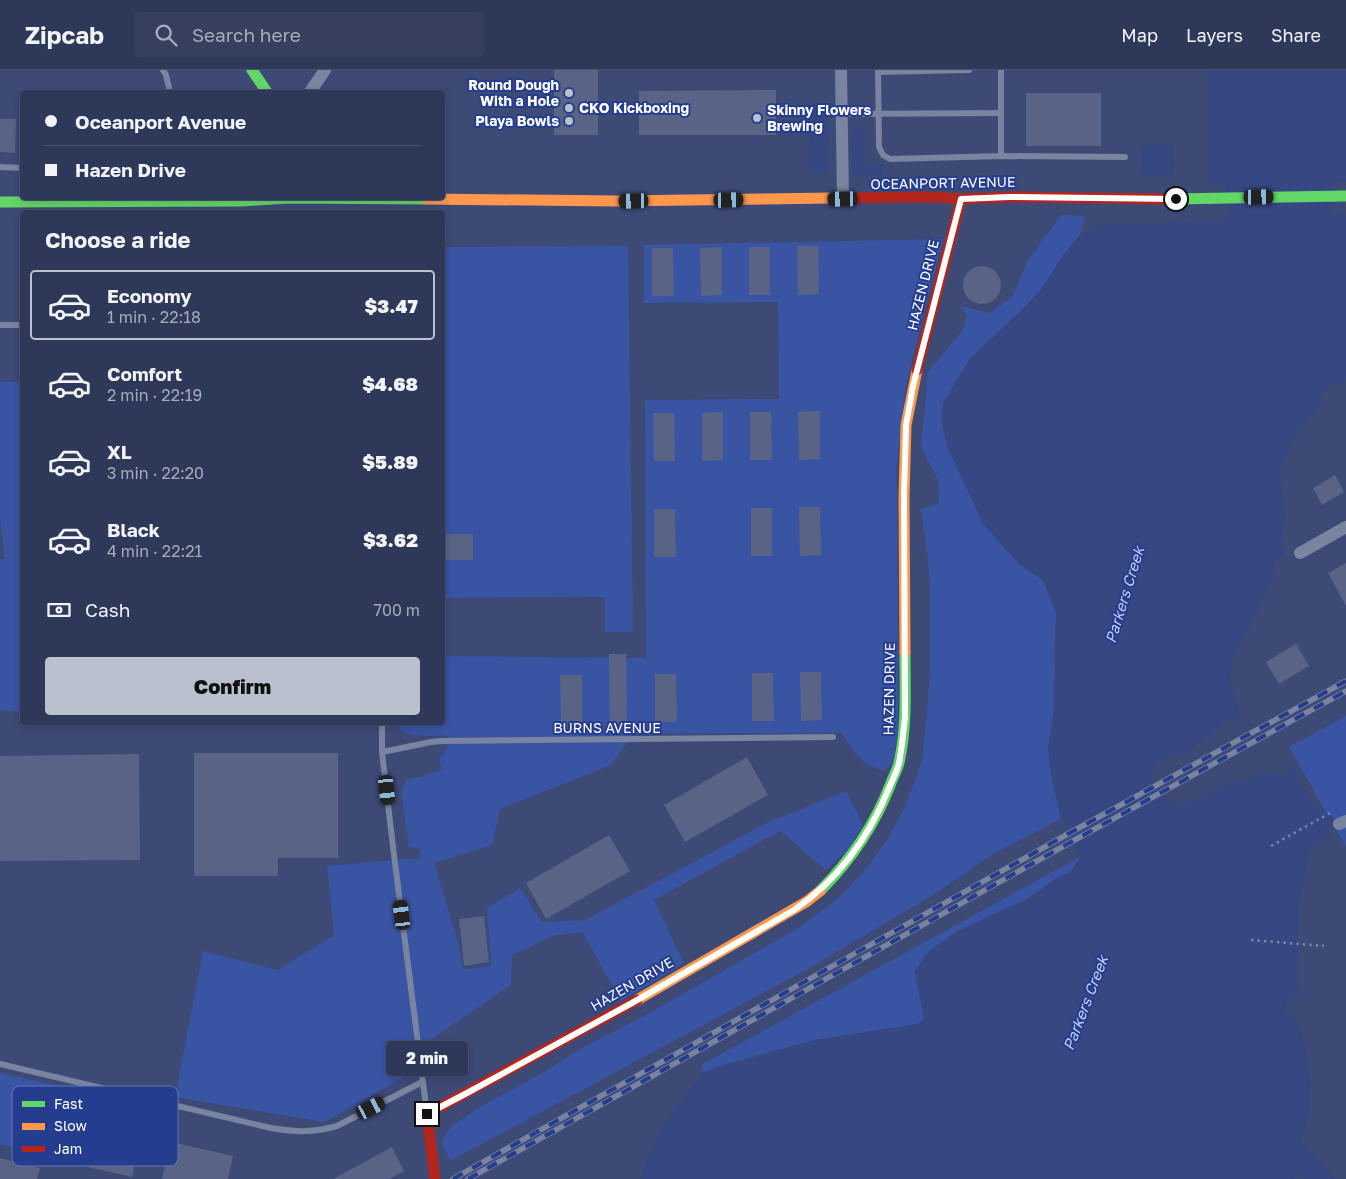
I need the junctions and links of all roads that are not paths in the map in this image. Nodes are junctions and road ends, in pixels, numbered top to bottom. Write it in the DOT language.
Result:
graph roads {
  1 [pos="163,70"];
  2 [pos="252,70"];
  3 [pos="325,70"];
  4 [pos="842,70"];
  5 [pos="969,70"];
  6 [pos="1002,70"];
  7 [pos="170,90"];
  8 [pos="266,90"];
  9 [pos="311,90"];
  10 [pos="1001,113"];
  11 [pos="842,114"];
  12 [pos="879,114"];
  13 [pos="1001,156"];
  14 [pos="1125,156"];
  15 [pos="0,167"];
  16 [pos="20,168"];
  17 [pos="1341,196"];
  18 [pos="445,199"];
  19 [pos="843,199"];
  20 [pos="961,199"];
  21 [pos="257,200"];
  22 [pos="0,202"];
  23 [pos="0,325"];
  24 [pos="20,325"];
  25 [pos="1346,527"];
  26 [pos="1300,553"];
  27 [pos="382,725"];
  28 [pos="833,738"];
  29 [pos="382,752"];
  30 [pos="0,1064"];
  31 [pos="422,1082"];
  32 [pos="93,1086"];
  33 [pos="178,1106"];
  34 [pos="427,1114"];
  35 [pos="435,1179"];
  1 -- 7 [label="lane"];
  2 -- 8 [label="main road"];
  3 -- 9 [label="street"];
  4 -- 11 [label="street"];
  5 -- 12 [label="lane"];
  6 -- 10 [label="lane"];
  10 -- 12 [label="lane"];
  10 -- 13 [label="lane"];
  11 -- 12 [label="lane"];
  11 -- 19 [label="street"];
  12 -- 13 [label="lane"];
  13 -- 14 [label="lane"];
  15 -- 16 [label="lane"];
  17 -- 20 [label="main road, OCEANPORT AVENUE"];
  18 -- 19 [label="main road, OCEANPORT AVENUE"];
  19 -- 20 [label="main road, OCEANPORT AVENUE"];
  20 -- 34 [label="main road, HAZEN DRIVE"];
  21 -- 22 [label="main road, OCEANPORT AVENUE"];
  23 -- 24 [label="lane"];
  25 -- 26 [label="street"];
  27 -- 29 [label="lane"];
  28 -- 29 [label="lane, BURNS AVENUE"];
  29 -- 31 [label="lane"];
  30 -- 32 [label="lane"];
  31 -- 33 [label="lane"];
  31 -- 34 [label="lane"];
  34 -- 35 [label="main road"];
}
